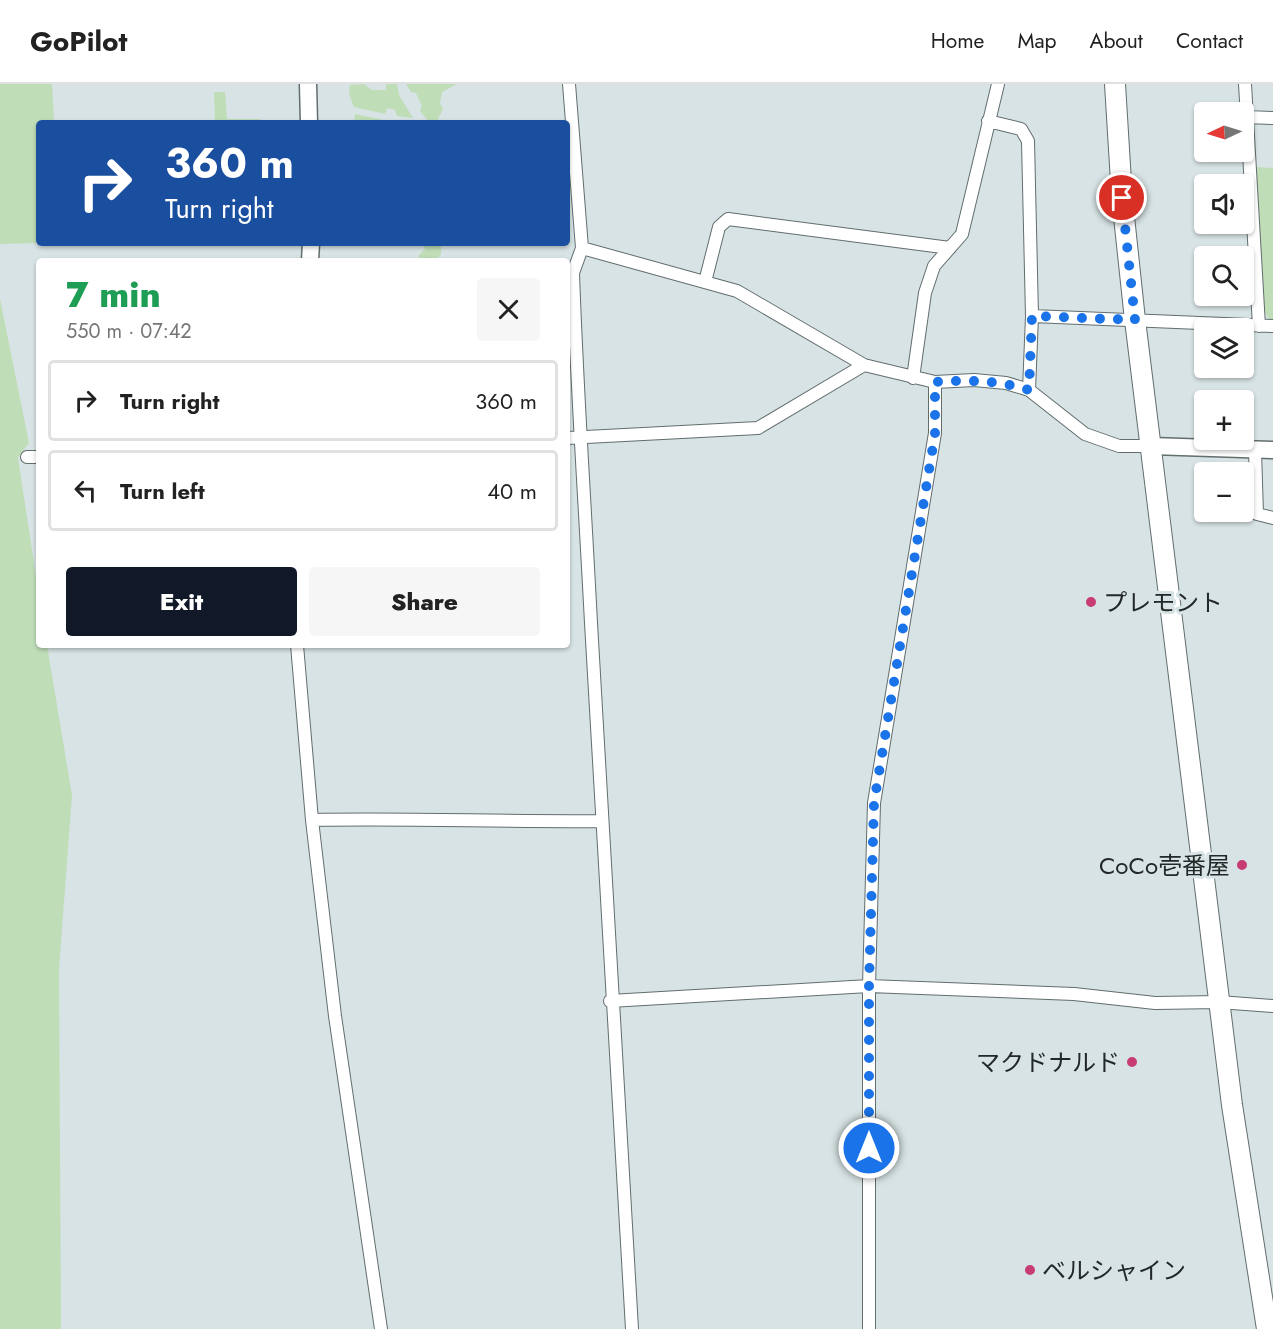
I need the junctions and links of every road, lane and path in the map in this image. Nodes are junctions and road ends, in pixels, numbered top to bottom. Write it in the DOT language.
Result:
graph roads {
  1 [pos="308,84"];
  2 [pos="569,84"];
  3 [pos="998,84"];
  4 [pos="1115,84"];
  5 [pos="1245,84"];
  6 [pos="1246,102"];
  7 [pos="1254,117"];
  8 [pos="1273,118"];
  9 [pos="309,120"];
  10 [pos="988,121"];
  11 [pos="1250,162"];
  12 [pos="582,248"];
  13 [pos="950,248"];
  14 [pos="705,282"];
  15 [pos="1032,316"];
  16 [pos="1135,320"];
  17 [pos="1259,326"];
  18 [pos="1273,326"];
  19 [pos="864,365"];
  20 [pos="913,378"];
  21 [pos="935,382"];
  22 [pos="1029,390"];
  23 [pos="573,438"];
  24 [pos="1151,446"];
  25 [pos="1273,450"];
  26 [pos="1255,451"];
  27 [pos="1273,518"];
  28 [pos="297,648"];
  29 [pos="312,820"];
  30 [pos="600,821"];
  31 [pos="869,986"];
  32 [pos="610,1001"];
  33 [pos="1219,1002"];
  34 [pos="1273,1006"];
  35 [pos="381,1329"];
  36 [pos="632,1329"];
  37 [pos="869,1329"];
  38 [pos="1268,1329"];
  1 -- 9 [label="street"];
  2 -- 12 [label="street"];
  3 -- 10 [label="street"];
  4 -- 16 [label="main road"];
  5 -- 6 [label="street"];
  7 -- 8 [label="street"];
  10 -- 13 [label="street"];
  10 -- 15 [label="street"];
  11 -- 17 [label="street"];
  12 -- 14 [label="street"];
  12 -- 23 [label="street"];
  13 -- 14 [label="street"];
  13 -- 20 [label="street"];
  14 -- 19 [label="street"];
  15 -- 16 [label="street"];
  15 -- 22 [label="street"];
  16 -- 17 [label="street"];
  16 -- 24 [label="main road"];
  17 -- 18 [label="street"];
  19 -- 20 [label="street"];
  19 -- 23 [label="street"];
  20 -- 21 [label="street"];
  21 -- 22 [label="street"];
  21 -- 31 [label="street"];
  22 -- 24 [label="street"];
  23 -- 30 [label="street"];
  24 -- 26 [label="street"];
  24 -- 33 [label="main road"];
  25 -- 26 [label="street"];
  26 -- 27 [label="street"];
  28 -- 29 [label="street"];
  29 -- 30 [label="street"];
  29 -- 35 [label="street"];
  30 -- 32 [label="street"];
  31 -- 32 [label="street"];
  31 -- 33 [label="street"];
  31 -- 37 [label="street"];
  32 -- 36 [label="street"];
  33 -- 34 [label="street"];
  33 -- 38 [label="main road"];
}
